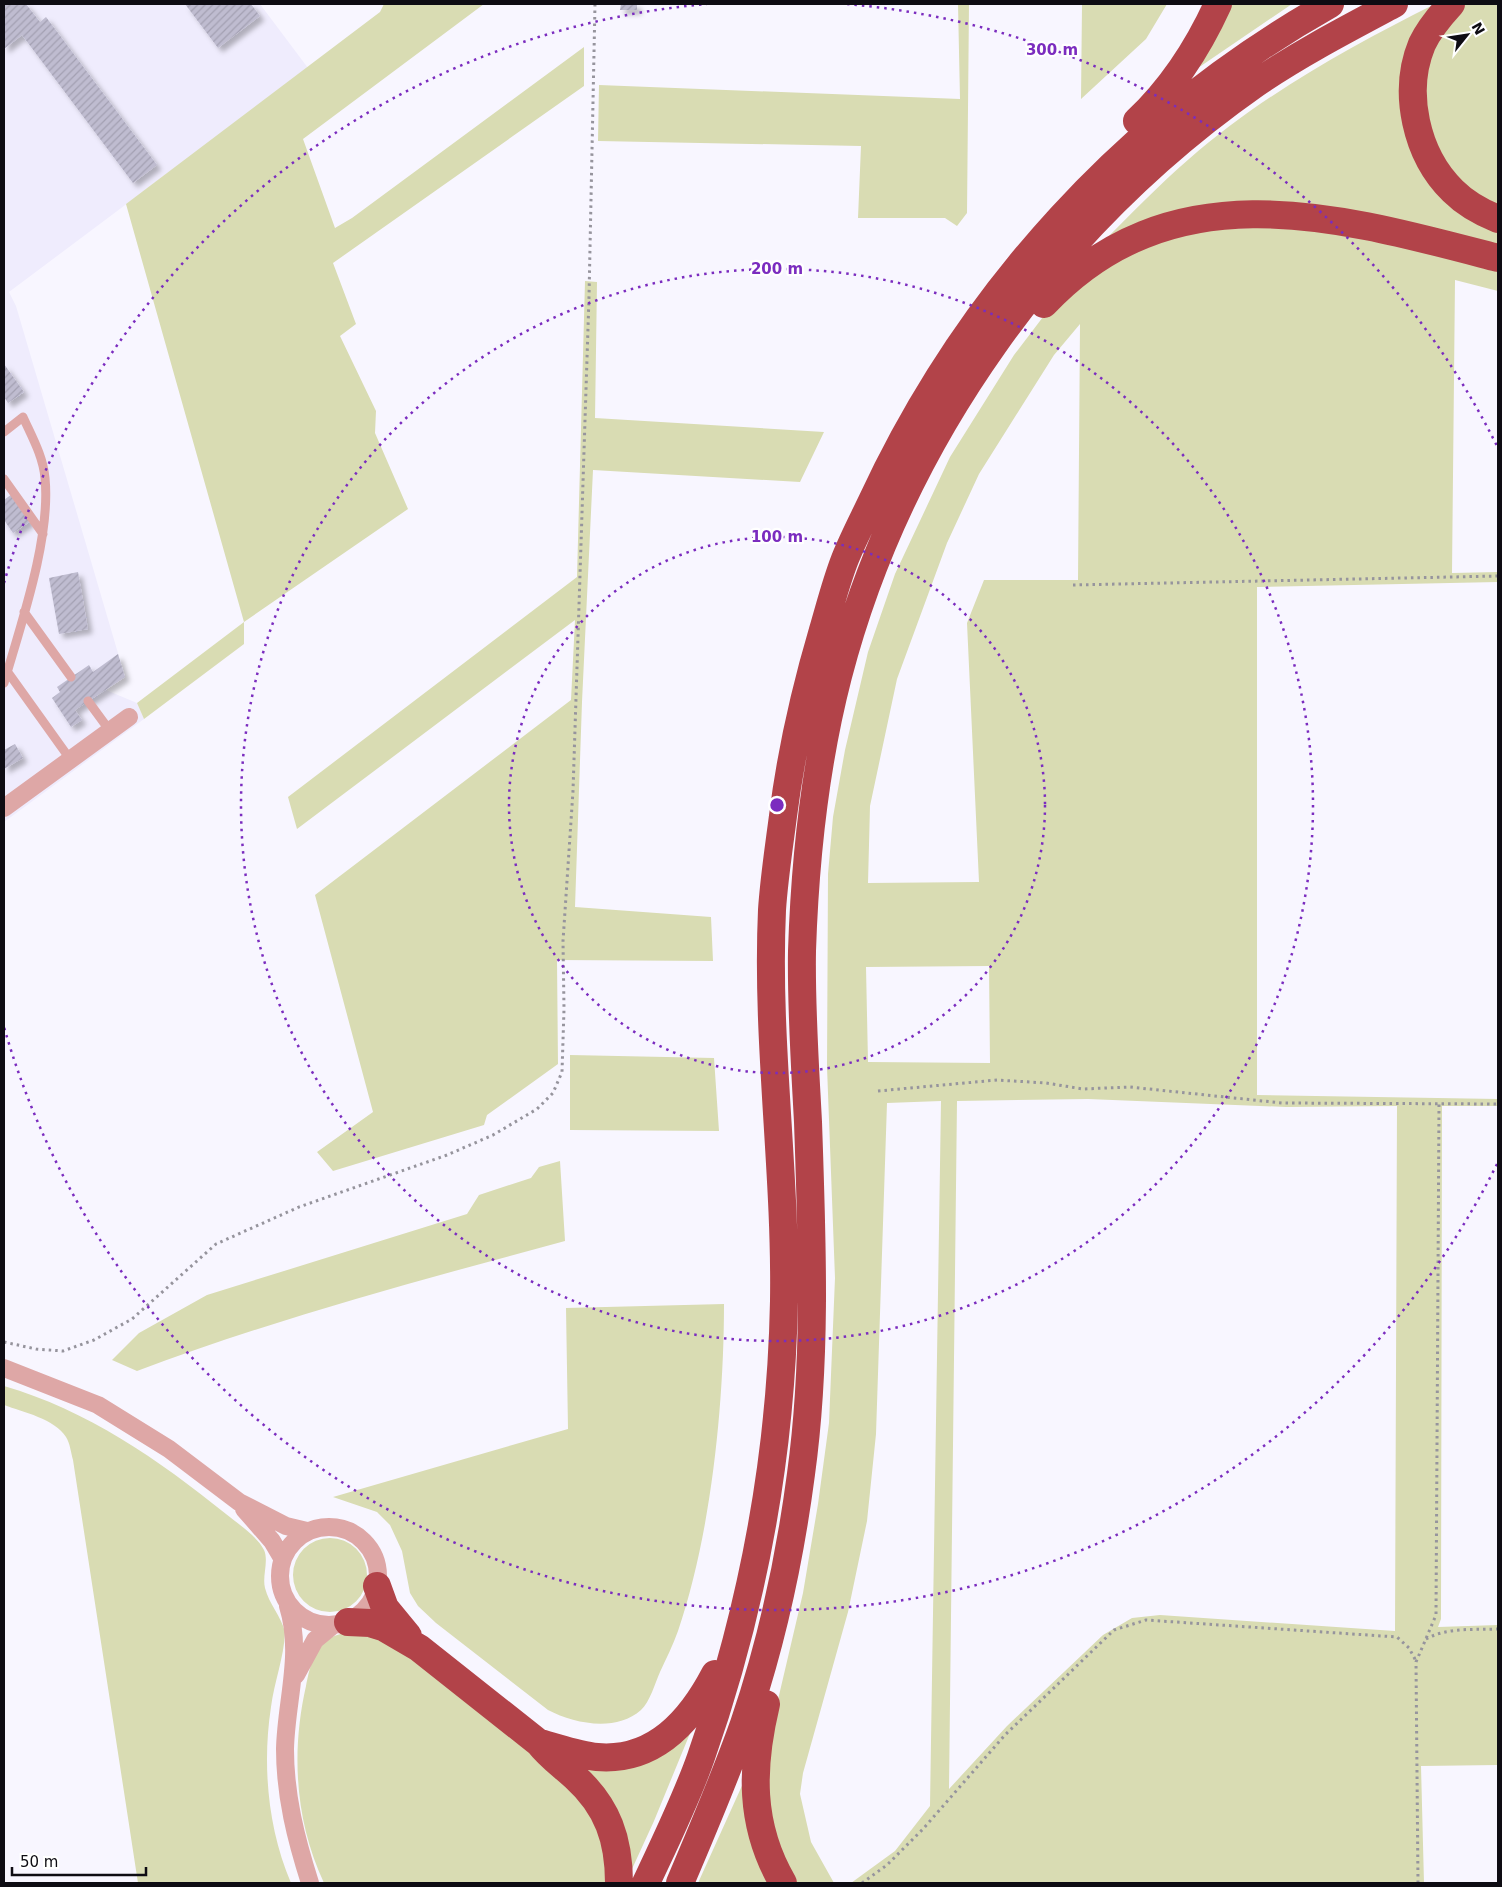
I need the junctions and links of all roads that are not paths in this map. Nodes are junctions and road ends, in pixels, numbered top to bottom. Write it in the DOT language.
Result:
graph roads {
  1 [pos="1218,4"];
  2 [pos="1330,4"];
  3 [pos="1394,4"];
  4 [pos="1451,4"];
  5 [pos="1498,219"];
  6 [pos="1030,252"];
  7 [pos="1498,258"];
  8 [pos="947,415"];
  9 [pos="4,432"];
  10 [pos="4,479"];
  11 [pos="43,534"];
  12 [pos="24,612"];
  13 [pos="7,670"];
  14 [pos="71,677"];
  15 [pos="4,683"];
  16 [pos="88,701"];
  17 [pos="129,717"];
  18 [pos="110,731"];
  19 [pos="70,759"];
  20 [pos="4,808"];
  21 [pos="4,1368"];
  22 [pos="239,1502"];
  23 [pos="792,1529"];
  24 [pos="307,1531"];
  25 [pos="282,1558"];
  26 [pos="378,1586"];
  27 [pos="287,1604"];
  28 [pos="743,1621"];
  29 [pos="340,1624"];
  30 [pos="419,1648"];
  31 [pos="293,1682"];
  32 [pos="539,1743"];
  33 [pos="310,1883"];
  34 [pos="619,1883"];
  35 [pos="646,1883"];
  36 [pos="680,1883"];
  37 [pos="783,1883"];
  1 -- 6 [label="highway"];
  2 -- 6 [label="highway"];
  3 -- 8 [label="highway"];
  4 -- 5 [label="highway"];
  6 -- 28 [label="highway"];
  7 -- 8 [label="highway"];
  8 -- 23 [label="highway"];
  9 -- 11 [label="lane"];
  10 -- 11 [label="lane"];
  11 -- 12 [label="lane"];
  12 -- 13 [label="lane"];
  12 -- 14 [label="lane"];
  13 -- 15 [label="lane"];
  13 -- 19 [label="lane"];
  16 -- 18 [label="lane"];
  17 -- 18 [label="street"];
  18 -- 19 [label="street"];
  19 -- 20 [label="street"];
  21 -- 22 [label="street"];
  22 -- 24 [label="street"];
  22 -- 25 [label="street"];
  23 -- 36 [label="highway"];
  23 -- 37 [label="highway"];
  24 -- 25 [label="street"];
  24 -- 26 [label="street"];
  25 -- 27 [label="street"];
  26 -- 29 [label="street"];
  26 -- 30 [label="highway"];
  27 -- 29 [label="street"];
  27 -- 31 [label="street"];
  28 -- 32 [label="highway"];
  28 -- 35 [label="highway"];
  29 -- 30 [label="highway"];
  29 -- 31 [label="street"];
  30 -- 32 [label="highway"];
  31 -- 33 [label="street"];
  32 -- 34 [label="highway"];
}
